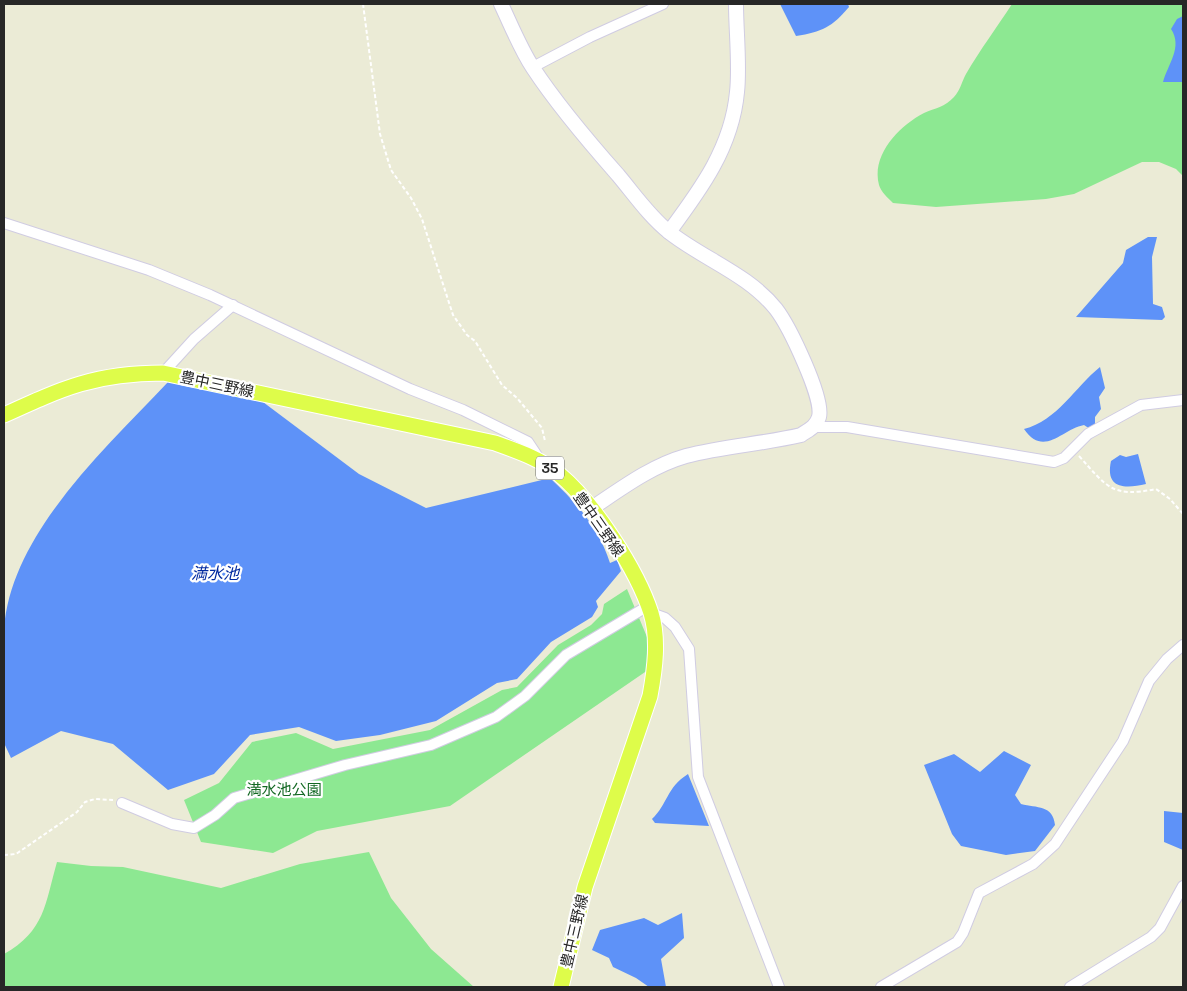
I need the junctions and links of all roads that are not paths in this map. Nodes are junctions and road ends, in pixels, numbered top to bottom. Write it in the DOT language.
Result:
graph roads {
  1 [pos="501,4"];
  2 [pos="663,4"];
  3 [pos="736,4"];
  4 [pos="532,67"];
  5 [pos="4,223"];
  6 [pos="669,232"];
  7 [pos="233,305"];
  8 [pos="163,373"];
  9 [pos="1183,400"];
  10 [pos="4,415"];
  11 [pos="814,427"];
  12 [pos="542,463"];
  13 [pos="592,508"];
  14 [pos="649,610"];
  15 [pos="1183,645"];
  16 [pos="122,803"];
  17 [pos="1183,886"];
  18 [pos="561,987"];
  19 [pos="779,987"];
  20 [pos="880,987"];
  21 [pos="1070,987"];
  1 -- 4 [label="street"];
  2 -- 4 [label="street"];
  3 -- 6 [label="street"];
  4 -- 6 [label="street"];
  5 -- 7 [label="street"];
  6 -- 11 [label="street"];
  7 -- 8 [label="street"];
  7 -- 12 [label="street"];
  8 -- 10 [label="main road, 豊中三野線 / 35"];
  8 -- 12 [label="main road, 豊中三野線 / 35"];
  9 -- 11 [label="street"];
  11 -- 13 [label="street"];
  12 -- 13 [label="main road, 豊中三野線 / 35"];
  13 -- 14 [label="main road, 豊中三野線 / 35"];
  14 -- 16 [label="street"];
  14 -- 18 [label="main road, 豊中三野線 / 35"];
  14 -- 19 [label="street"];
  15 -- 20 [label="street"];
  17 -- 21 [label="street"];
}
